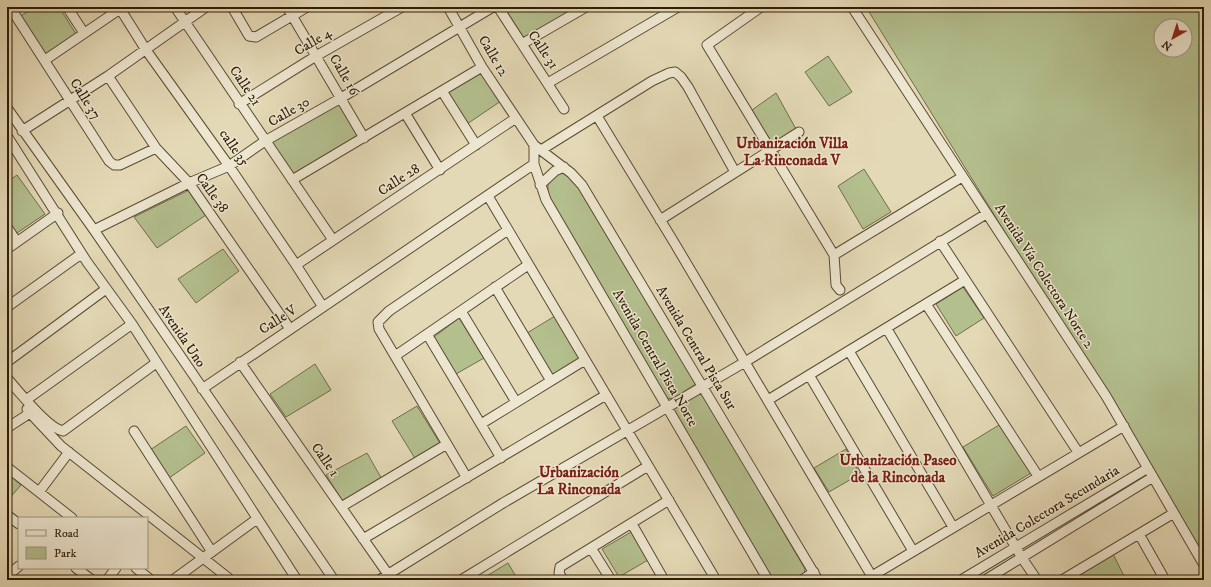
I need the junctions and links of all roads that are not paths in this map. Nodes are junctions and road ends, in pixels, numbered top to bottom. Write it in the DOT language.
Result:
graph roads {
  1 [pos="10,7"];
  2 [pos="67,7"];
  3 [pos="175,7"];
  4 [pos="206,7"];
  5 [pos="232,7"];
  6 [pos="306,7"];
  7 [pos="402,7"];
  8 [pos="448,7"];
  9 [pos="494,7"];
  10 [pos="498,7"];
  11 [pos="586,7"];
  12 [pos="678,7"];
  13 [pos="761,7"];
  14 [pos="852,7"];
  15 [pos="120,8"];
  16 [pos="290,11"];
  17 [pos="184,21"];
  18 [pos="460,27"];
  19 [pos="84,33"];
  20 [pos="522,44"];
  21 [pos="146,50"];
  22 [pos="316,56"];
  23 [pos="45,60"];
  24 [pos="482,67"];
  25 [pos="108,76"];
  26 [pos="548,83"];
  27 [pos="442,91"];
  28 [pos="341,98"];
  29 [pos="69,101"];
  30 [pos="239,104"];
  31 [pos="7,108"];
  32 [pos="564,109"];
  33 [pos="404,113"];
  34 [pos="597,116"];
  35 [pos="516,118"];
  36 [pos="22,131"];
  37 [pos="799,132"];
  38 [pos="364,138"];
  39 [pos="265,141"];
  40 [pos="8,142"];
  41 [pos="476,145"];
  42 [pos="538,147"];
  43 [pos="156,148"];
  44 [pos="770,150"];
  45 [pos="534,164"];
  46 [pos="229,166"];
  47 [pos="564,167"];
  48 [pos="440,170"];
  49 [pos="735,172"];
  50 [pos="962,177"];
  51 [pos="292,180"];
  52 [pos="189,183"];
  53 [pos="540,184"];
  54 [pos="488,196"];
  55 [pos="58,213"];
  56 [pos="986,214"];
  57 [pos="660,220"];
  58 [pos="7,227"];
  59 [pos="94,230"];
  60 [pos="508,230"];
  61 [pos="333,240"];
  62 [pos="940,241"];
  63 [pos="17,242"];
  64 [pos="7,249"];
  65 [pos="81,254"];
  66 [pos="834,255"];
  67 [pos="296,264"];
  68 [pos="528,265"];
  69 [pos="965,280"];
  70 [pos="495,287"];
  71 [pos="106,290"];
  72 [pos="840,290"];
  73 [pos="926,304"];
  74 [pos="7,307"];
  75 [pos="323,307"];
  76 [pos="460,311"];
  77 [pos="132,324"];
  78 [pos="290,329"];
  79 [pos="886,329"];
  80 [pos="427,334"];
  81 [pos="849,351"];
  82 [pos="395,356"];
  83 [pos="585,360"];
  84 [pos="7,362"];
  85 [pos="240,362"];
  86 [pos="745,362"];
  87 [pos="156,363"];
  88 [pos="809,375"];
  89 [pos="7,378"];
  90 [pos="551,381"];
  91 [pos="703,385"];
  92 [pos="7,387"];
  93 [pos="202,389"];
  94 [pos="606,395"];
  95 [pos="26,400"];
  96 [pos="768,400"];
  97 [pos="516,402"];
  98 [pos="667,406"];
  99 [pos="30,413"];
  100 [pos="45,424"];
  101 [pos="481,424"];
  102 [pos="1124,426"];
  103 [pos="7,428"];
  104 [pos="626,429"];
  105 [pos="134,431"];
  106 [pos="447,444"];
  107 [pos="69,452"];
  108 [pos="1078,452"];
  109 [pos="501,458"];
  110 [pos="648,466"];
  111 [pos="7,467"];
  112 [pos="1148,468"];
  113 [pos="1038,476"];
  114 [pos="1153,477"];
  115 [pos="468,478"];
  116 [pos="38,492"];
  117 [pos="670,500"];
  118 [pos="990,504"];
  119 [pos="341,507"];
  120 [pos="1174,513"];
  121 [pos="7,515"];
  122 [pos="71,517"];
  123 [pos="257,519"];
  124 [pos="18,523"];
  125 [pos="632,524"];
  126 [pos="953,527"];
  127 [pos="1139,534"];
  128 [pos="364,539"];
  129 [pos="1015,547"];
  130 [pos="591,548"];
  131 [pos="913,551"];
  132 [pos="212,552"];
  133 [pos="204,558"];
  134 [pos="1022,558"];
  135 [pos="1204,565"];
  136 [pos="18,567"];
  137 [pos="77,569"];
  138 [pos="115,569"];
  139 [pos="137,569"];
  140 [pos="7,576"];
  141 [pos="816,576"];
  142 [pos="1078,576"];
  143 [pos="390,577"];
  144 [pos="873,578"];
  145 [pos="92,580"];
  146 [pos="107,580"];
  147 [pos="151,580"];
  148 [pos="173,580"];
  149 [pos="231,580"];
  150 [pos="297,580"];
  151 [pos="334,580"];
  152 [pos="379,580"];
  153 [pos="461,580"];
  154 [pos="563,580"];
  155 [pos="611,580"];
  156 [pos="664,580"];
  157 [pos="716,580"];
  158 [pos="768,580"];
  159 [pos="802,580"];
  160 [pos="961,580"];
  161 [pos="985,580"];
  162 [pos="1036,580"];
  163 [pos="1062,580"];
  164 [pos="1165,580"];
  1 -- 23 [label="street, Calle 37"];
  2 -- 19 [label="street"];
  3 -- 17 [label="street, Calle 21"];
  4 -- 17 [label="street"];
  5 -- 16 [label="street"];
  6 -- 16 [label="street"];
  7 -- 22 [label="street, Calle 4"];
  8 -- 18 [label="street, Calle 12"];
  9 -- 18 [label="street, Calle 30"];
  10 -- 20 [label="street, Calle 31"];
  11 -- 20 [label="street"];
  12 -- 26 [label="street"];
  13 -- 44 [label="street"];
  14 -- 50 [label="street, Avenida Vía Colectora Norte 2"];
  15 -- 19 [label="street"];
  15 -- 21 [label="street, calle 35"];
  16 -- 22 [label="street, Calle 16"];
  17 -- 21 [label="street"];
  17 -- 30 [label="street, Calle 21"];
  18 -- 24 [label="street, Calle 12"];
  18 -- 28 [label="street, Calle 30"];
  19 -- 23 [label="street"];
  20 -- 26 [label="street, Calle 31"];
  21 -- 25 [label="street"];
  21 -- 46 [label="street, calle 35"];
  22 -- 28 [label="street, Calle 16"];
  22 -- 30 [label="street, Calle 4"];
  23 -- 29 [label="street, Calle 37"];
  24 -- 27 [label="street"];
  24 -- 35 [label="street, Calle 12"];
  25 -- 29 [label="street"];
  25 -- 43 [label="street, Calle 38"];
  26 -- 32 [label="street, Calle 31"];
  27 -- 33 [label="street"];
  27 -- 41 [label="street"];
  28 -- 38 [label="street, Calle 16"];
  28 -- 39 [label="street, Calle 30"];
  29 -- 36 [label="street"];
  29 -- 43 [label="street, Calle 37"];
  30 -- 39 [label="street, Calle 21"];
  31 -- 36 [label="street, Avenida Uno"];
  33 -- 38 [label="street"];
  33 -- 48 [label="street"];
  34 -- 42 [label="street"];
  34 -- 49 [label="street"];
  34 -- 57 [label="street"];
  35 -- 41 [label="street, Calle 28"];
  35 -- 42 [label="street, Calle 12"];
  36 -- 59 [label="street, Avenida Uno"];
  37 -- 44 [label="street"];
  38 -- 51 [label="street"];
  39 -- 46 [label="street, Calle 30"];
  39 -- 51 [label="street, Calle 21"];
  40 -- 55 [label="street"];
  41 -- 48 [label="street, Calle 28"];
  42 -- 45 [label="street, Avenida Central Pista Norte"];
  42 -- 47 [label="street, Avenida Central Pista Sur"];
  43 -- 52 [label="street, Calle 38"];
  44 -- 49 [label="street"];
  44 -- 66 [label="street"];
  45 -- 53 [label="street, Avenida Central Pista Norte"];
  45 -- 54 [label="street, Calle V"];
  46 -- 52 [label="street, Calle 30"];
  46 -- 67 [label="street, calle 35"];
  47 -- 53 [label="street"];
  47 -- 91 [label="street, Avenida Central Pista Sur"];
  48 -- 61 [label="street, Calle 28"];
  49 -- 57 [label="street"];
  50 -- 56 [label="street, Avenida Vía Colectora Norte 2"];
  50 -- 66 [label="street"];
  51 -- 61 [label="street, Calle 21"];
  52 -- 59 [label="street, Calle 30"];
  52 -- 78 [label="street, Calle 38"];
  53 -- 98 [label="street, Avenida Central Pista Norte"];
  54 -- 60 [label="street"];
  54 -- 75 [label="street, Calle V"];
  55 -- 63 [label="street"];
  55 -- 65 [label="street"];
  56 -- 62 [label="street"];
  56 -- 102 [label="street, Avenida Vía Colectora Norte 2"];
  57 -- 86 [label="street"];
  58 -- 63 [label="street"];
  59 -- 93 [label="street, Avenida Uno"];
  60 -- 68 [label="street"];
  60 -- 82 [label="street"];
  61 -- 67 [label="street, Calle 28"];
  62 -- 69 [label="street"];
  62 -- 86 [label="street"];
  63 -- 64 [label="street"];
  65 -- 71 [label="street"];
  65 -- 74 [label="street"];
  66 -- 72 [label="street"];
  67 -- 75 [label="street"];
  68 -- 70 [label="street"];
  68 -- 83 [label="street"];
  69 -- 73 [label="street"];
  69 -- 108 [label="street"];
  70 -- 76 [label="street"];
  70 -- 90 [label="street"];
  71 -- 77 [label="street"];
  71 -- 84 [label="street"];
  73 -- 79 [label="street"];
  73 -- 113 [label="street"];
  75 -- 78 [label="street, Calle V"];
  76 -- 80 [label="street"];
  76 -- 97 [label="street"];
  77 -- 87 [label="street"];
  77 -- 95 [label="street"];
  78 -- 85 [label="street, Calle V"];
  79 -- 81 [label="street"];
  79 -- 118 [label="street"];
  80 -- 82 [label="street"];
  80 -- 101 [label="street"];
  81 -- 88 [label="street"];
  81 -- 126 [label="street"];
  82 -- 106 [label="street"];
  83 -- 90 [label="street"];
  83 -- 94 [label="street"];
  85 -- 93 [label="street, Calle V"];
  85 -- 119 [label="street, Calle 1"];
  86 -- 91 [label="street"];
  86 -- 96 [label="street"];
  87 -- 100 [label="street"];
  87 -- 123 [label="street"];
  88 -- 96 [label="street"];
  88 -- 131 [label="street"];
  89 -- 95 [label="street"];
  90 -- 97 [label="street"];
  91 -- 98 [label="street"];
  91 -- 141 [label="street, Avenida Central Pista Sur"];
  92 -- 99 [label="street"];
  93 -- 151 [label="street, Avenida Uno"];
  94 -- 104 [label="street"];
  94 -- 109 [label="street"];
  95 -- 100 [label="street"];
  96 -- 144 [label="street"];
  97 -- 101 [label="street"];
  98 -- 104 [label="street"];
  98 -- 158 [label="street, Avenida Central Pista Norte"];
  99 -- 100 [label="street"];
  99 -- 103 [label="street"];
  100 -- 107 [label="street"];
  101 -- 109 [label="street"];
  102 -- 108 [label="street"];
  102 -- 112 [label="street, Avenida Vía Colectora Norte 2"];
  104 -- 110 [label="street"];
  104 -- 143 [label="street"];
  105 -- 132 [label="street"];
  106 -- 115 [label="street"];
  106 -- 119 [label="street"];
  107 -- 116 [label="street"];
  107 -- 133 [label="street"];
  108 -- 113 [label="street"];
  109 -- 115 [label="street"];
  110 -- 117 [label="street"];
  110 -- 153 [label="street"];
  111 -- 116 [label="street"];
  112 -- 114 [label="street, Avenida Vía Colectora Norte 2"];
  112 -- 129 [label="street, Avenida Colectora Secundaria"];
  113 -- 118 [label="street"];
  114 -- 120 [label="street, Avenida Vía Colectora Norte 2"];
  114 -- 134 [label="street, Avenida Colectora Secundaria"];
  115 -- 128 [label="street"];
  116 -- 122 [label="street"];
  117 -- 125 [label="street"];
  117 -- 157 [label="street"];
  118 -- 126 [label="street"];
  118 -- 129 [label="street"];
  119 -- 128 [label="street, Calle 1"];
  120 -- 127 [label="street"];
  120 -- 135 [label="street, Avenida Vía Colectora Norte 2"];
  121 -- 124 [label="street"];
  123 -- 132 [label="street"];
  123 -- 150 [label="street"];
  125 -- 130 [label="street"];
  125 -- 156 [label="street"];
  126 -- 131 [label="street"];
  127 -- 142 [label="street"];
  127 -- 164 [label="street"];
  128 -- 143 [label="street, Calle 1"];
  129 -- 134 [label="street"];
  129 -- 160 [label="street, Avenida Colectora Secundaria"];
  130 -- 154 [label="street"];
  130 -- 155 [label="street"];
  131 -- 144 [label="street"];
  132 -- 133 [label="street"];
  133 -- 148 [label="street"];
  133 -- 149 [label="street"];
  134 -- 161 [label="street, Avenida Colectora Secundaria"];
  134 -- 162 [label="street"];
  136 -- 140 [label="street"];
  137 -- 145 [label="street"];
  138 -- 146 [label="street"];
  139 -- 147 [label="street"];
  141 -- 159 [label="street"];
  142 -- 163 [label="street"];
  143 -- 152 [label="street"];
}
